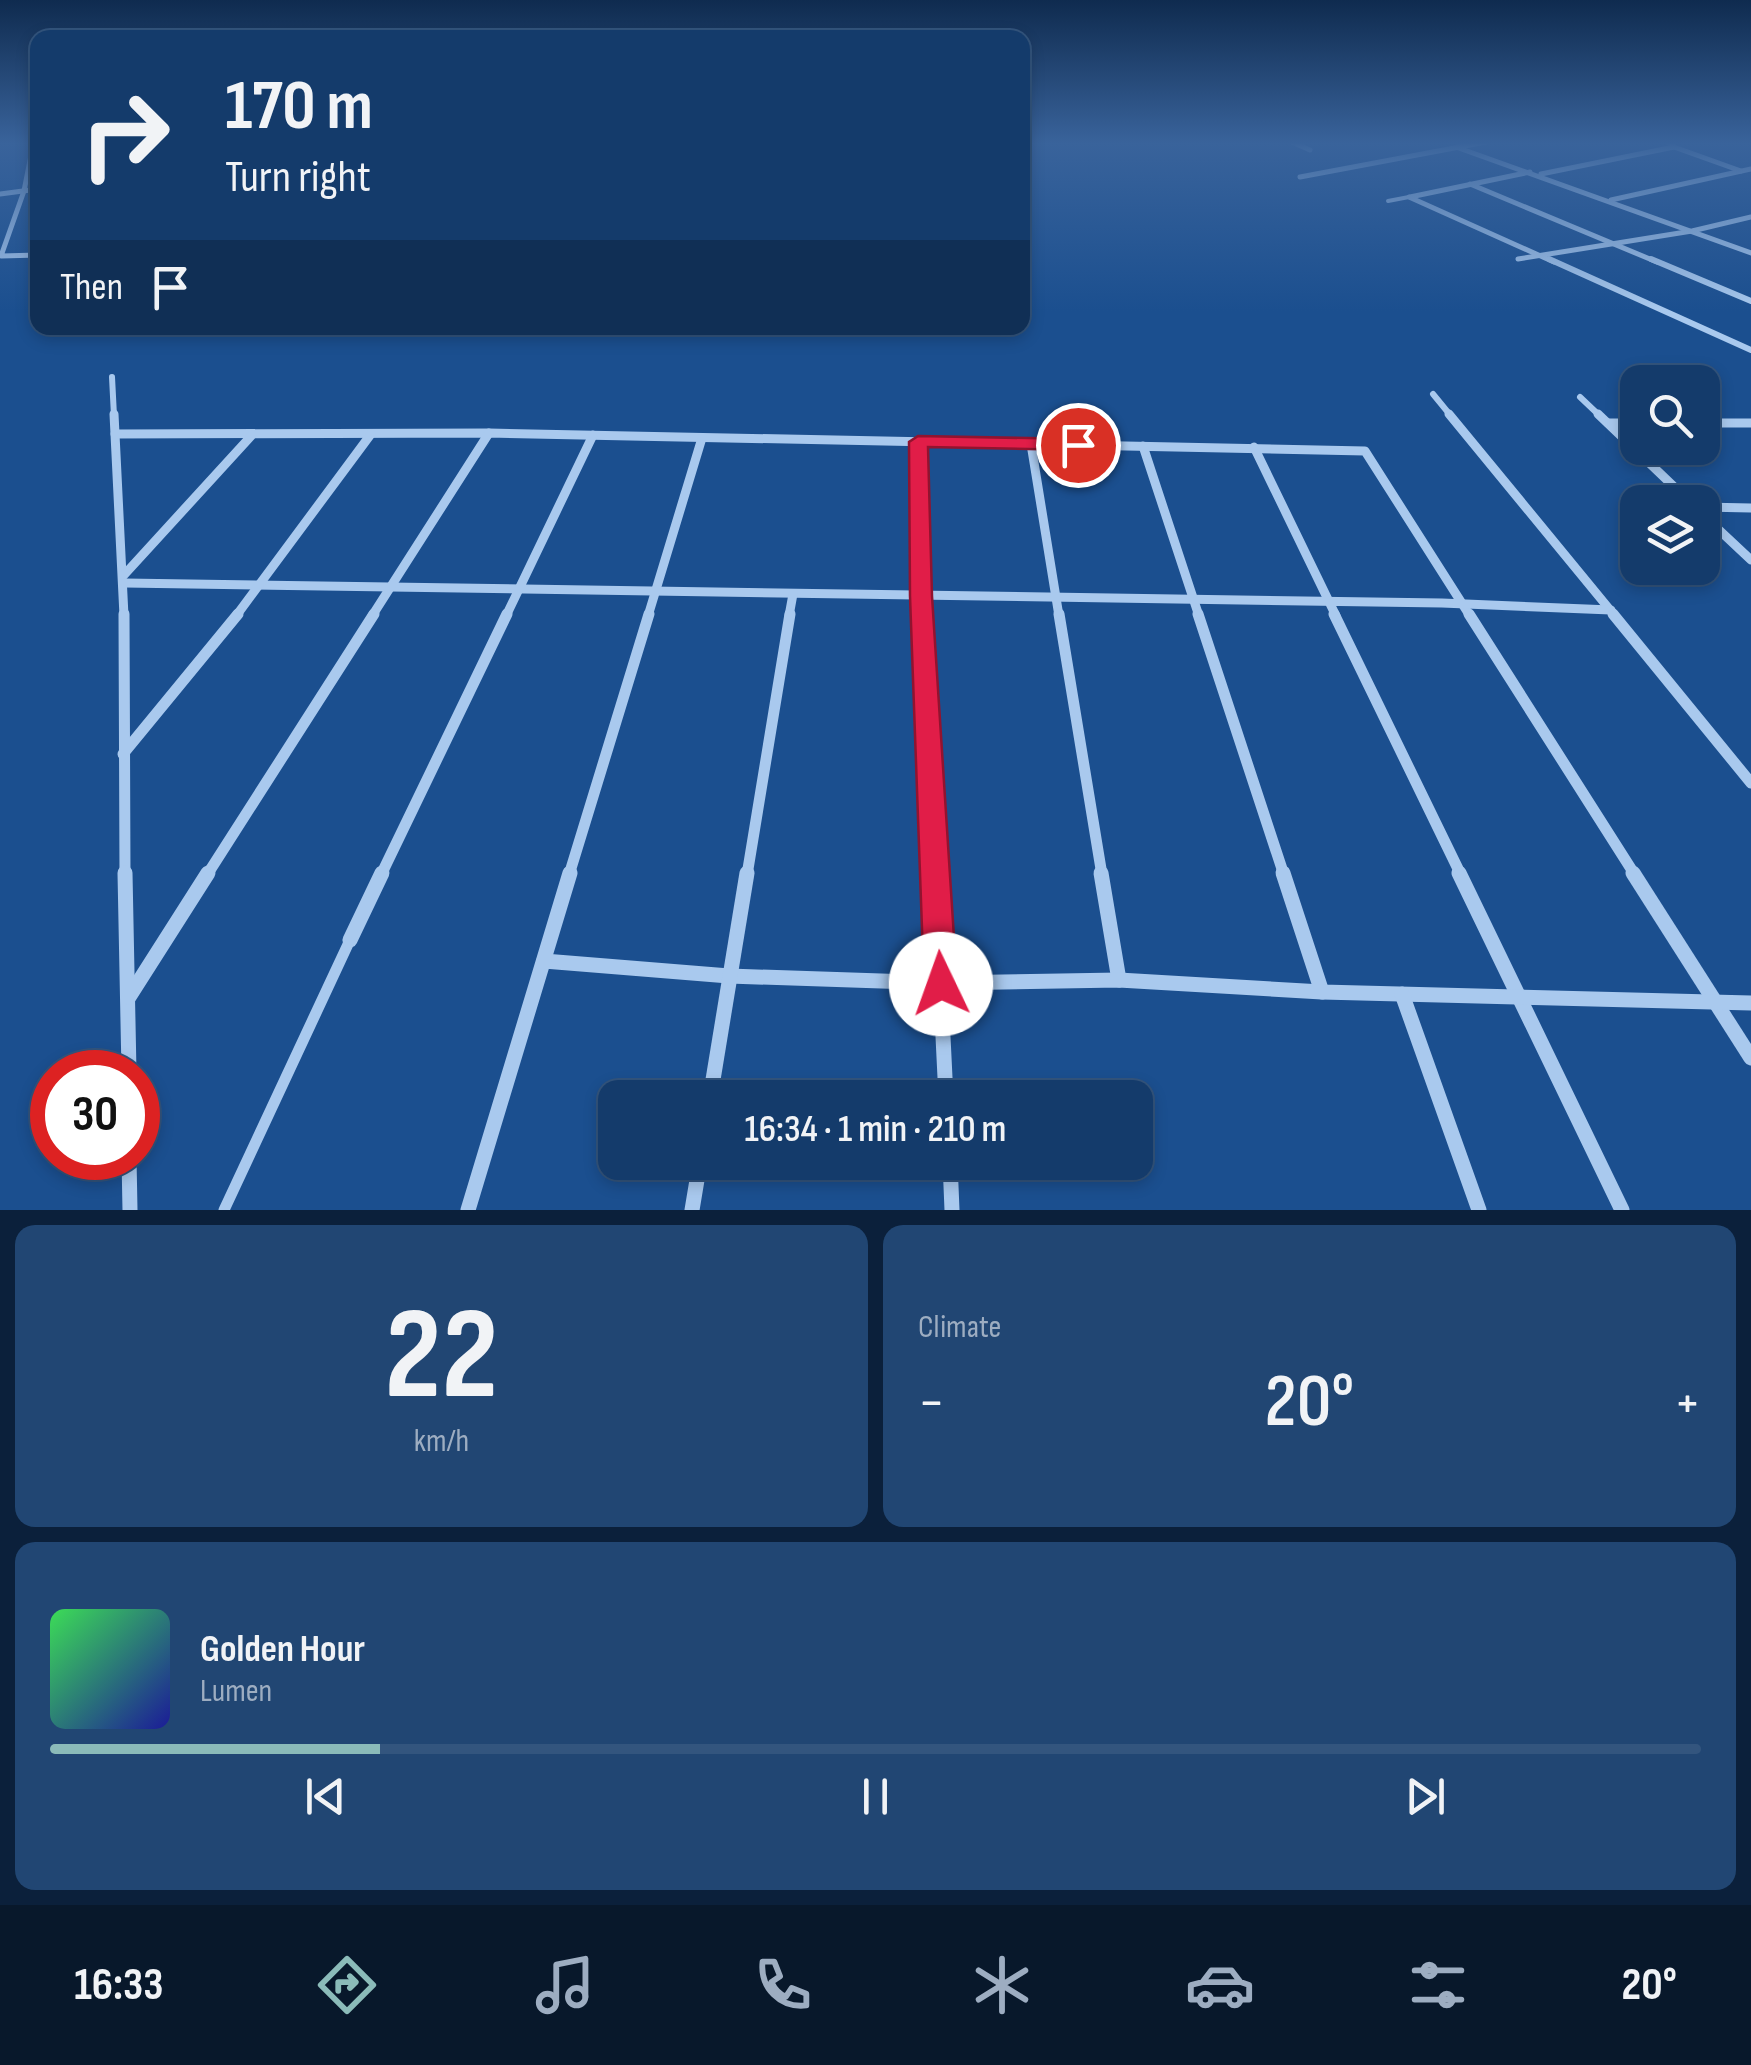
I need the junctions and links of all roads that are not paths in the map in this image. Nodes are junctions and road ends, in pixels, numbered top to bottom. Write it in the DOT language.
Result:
graph roads {
  1 [pos="21,198"];
  2 [pos="1401,198"];
  3 [pos="1412,198"];
  4 [pos="1505,198"];
  5 [pos="1606,198"];
  6 [pos="1617,198"];
  7 [pos="1610,200"];
  8 [pos="1388,201"];
  9 [pos="1751,217"];
  10 [pos="1692,231"];
  11 [pos="1614,244"];
  12 [pos="1751,253"];
  13 [pos="30,255"];
  14 [pos="1542,256"];
  15 [pos="1518,259"];
  16 [pos="1751,301"];
  17 [pos="1751,350"];
  18 [pos="112,377"];
  19 [pos="1433,394"];
  20 [pos="1580,397"];
  21 [pos="1607,422"];
  22 [pos="1620,422"];
  23 [pos="1720,423"];
  24 [pos="1751,423"];
  25 [pos="115,434"];
  26 [pos="371,434"];
  27 [pos="489,434"];
  28 [pos="252,435"];
  29 [pos="593,436"];
  30 [pos="702,438"];
  31 [pos="918,442"];
  32 [pos="1032,444"];
  33 [pos="1143,446"];
  34 [pos="1254,447"];
  35 [pos="1672,485"];
  36 [pos="1751,508"];
  37 [pos="1720,510"];
  38 [pos="1720,529"];
  39 [pos="1751,560"];
  40 [pos="124,579"];
  41 [pos="262,585"];
  42 [pos="390,587"];
  43 [pos="520,589"];
  44 [pos="658,591"];
  45 [pos="793,594"];
  46 [pos="921,596"];
  47 [pos="1058,597"];
  48 [pos="1192,599"];
  49 [pos="1329,601"];
  50 [pos="1462,604"];
  51 [pos="1611,610"];
  52 [pos="122,754"];
  53 [pos="1751,782"];
  54 [pos="350,940"];
  55 [pos="544,961"];
  56 [pos="729,976"];
  57 [pos="1118,980"];
  58 [pos="941,984"];
  59 [pos="1322,992"];
  60 [pos="1402,994"];
  61 [pos="1520,997"];
  62 [pos="128,998"];
  63 [pos="1715,1002"];
  64 [pos="1751,1002"];
  65 [pos="129,1050"];
  66 [pos="1751,1058"];
  67 [pos="713,1080"];
  68 [pos="945,1080"];
  69 [pos="130,1180"];
  70 [pos="697,1180"];
  71 [pos="951,1180"];
  72 [pos="130,1210"];
  73 [pos="224,1210"];
  74 [pos="468,1210"];
  75 [pos="692,1210"];
  76 [pos="952,1210"];
  77 [pos="1479,1210"];
  78 [pos="1622,1210"];
  1 -- 13 [label="street"];
  2 -- 8 [label="lane"];
  3 -- 14 [label="street"];
  4 -- 11 [label="street"];
  5 -- 7 [label="street"];
  6 -- 7 [label="street"];
  7 -- 10 [label="street"];
  9 -- 10 [label="street"];
  10 -- 11 [label="street"];
  10 -- 12 [label="street"];
  11 -- 14 [label="street"];
  11 -- 16 [label="street"];
  14 -- 15 [label="street"];
  14 -- 17 [label="street"];
  18 -- 25 [label="street"];
  19 -- 51 [label="street"];
  20 -- 21 [label="street"];
  21 -- 22 [label="street"];
  21 -- 35 [label="street"];
  23 -- 24 [label="street"];
  25 -- 28 [label="street"];
  25 -- 40 [label="street"];
  26 -- 27 [label="street"];
  26 -- 28 [label="street"];
  26 -- 41 [label="street"];
  27 -- 29 [label="street"];
  27 -- 42 [label="street"];
  28 -- 40 [label="street"];
  29 -- 30 [label="street"];
  29 -- 43 [label="street"];
  30 -- 31 [label="street"];
  30 -- 44 [label="street"];
  31 -- 32 [label="street"];
  31 -- 46 [label="street"];
  32 -- 33 [label="street"];
  32 -- 47 [label="street"];
  33 -- 34 [label="street"];
  33 -- 48 [label="street"];
  34 -- 49 [label="street"];
  34 -- 50 [label="street"];
  36 -- 37 [label="street"];
  38 -- 39 [label="street"];
  40 -- 41 [label="street"];
  40 -- 52 [label="street"];
  41 -- 42 [label="street"];
  41 -- 52 [label="street"];
  42 -- 43 [label="street"];
  42 -- 62 [label="street"];
  43 -- 44 [label="street"];
  43 -- 54 [label="street"];
  44 -- 45 [label="street"];
  44 -- 55 [label="street"];
  45 -- 46 [label="street"];
  45 -- 56 [label="street"];
  46 -- 47 [label="street"];
  46 -- 58 [label="street"];
  47 -- 48 [label="street"];
  47 -- 57 [label="street"];
  48 -- 49 [label="street"];
  48 -- 59 [label="street"];
  49 -- 50 [label="street"];
  49 -- 61 [label="street"];
  50 -- 51 [label="street"];
  50 -- 63 [label="street"];
  51 -- 53 [label="street"];
  52 -- 62 [label="street"];
  54 -- 73 [label="lane"];
  55 -- 56 [label="street"];
  55 -- 74 [label="street"];
  56 -- 58 [label="street"];
  56 -- 67 [label="street"];
  57 -- 58 [label="street"];
  57 -- 59 [label="street"];
  58 -- 68 [label="street"];
  59 -- 60 [label="street"];
  60 -- 61 [label="street"];
  60 -- 77 [label="street"];
  61 -- 63 [label="street"];
  61 -- 78 [label="street"];
  62 -- 65 [label="street"];
  63 -- 64 [label="street"];
  63 -- 66 [label="street"];
  69 -- 72 [label="street"];
  70 -- 75 [label="street"];
  71 -- 76 [label="street"];
}
